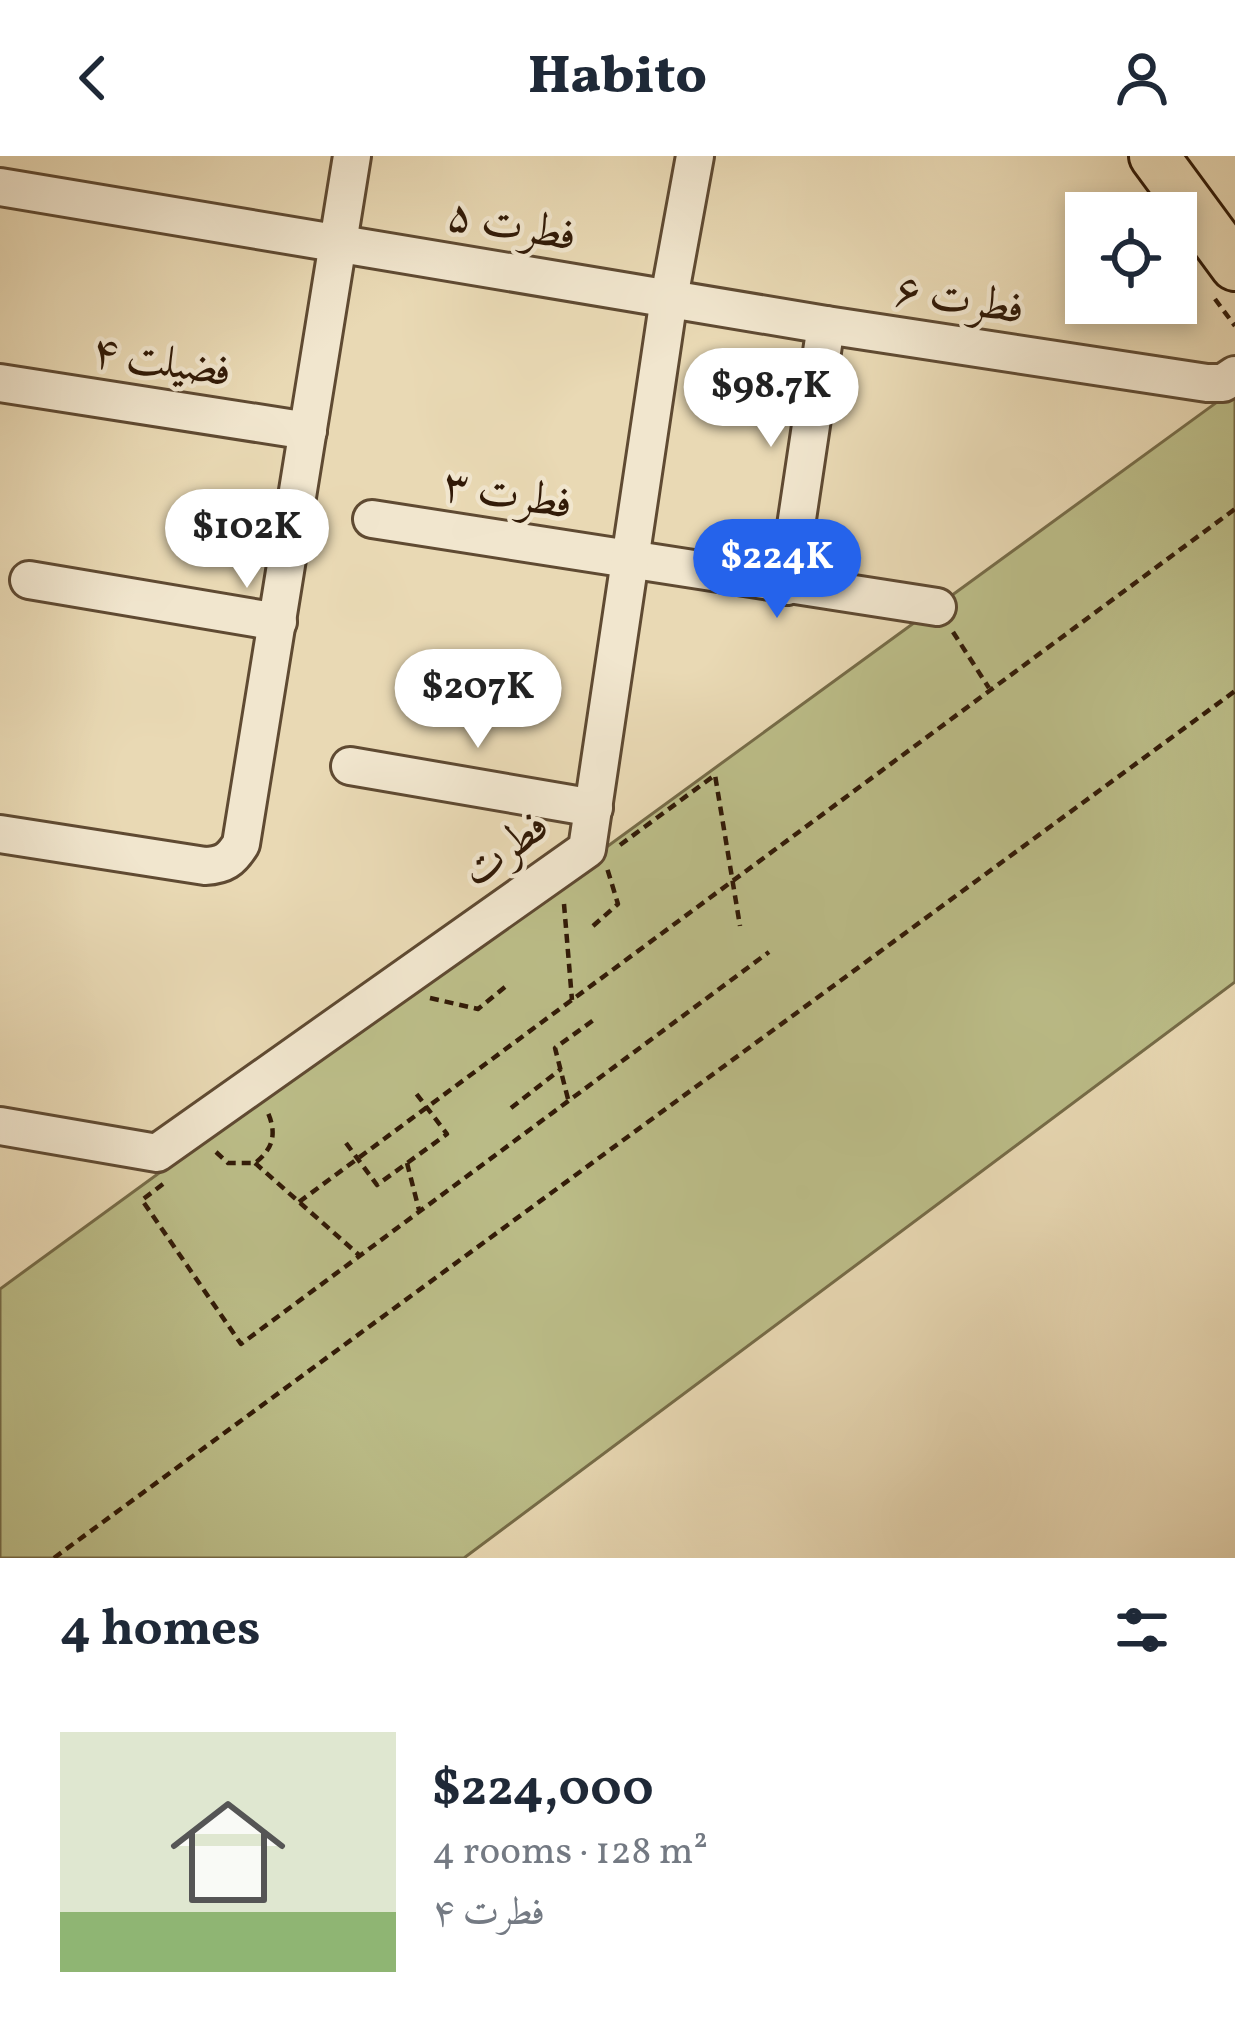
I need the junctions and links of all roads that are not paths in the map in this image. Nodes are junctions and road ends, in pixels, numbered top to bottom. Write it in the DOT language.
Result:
graph roads {
  1 [pos="352,156"];
  2 [pos="695,156"];
  3 [pos="1154,156"];
  4 [pos="0,187"];
  5 [pos="338,242"];
  6 [pos="1235,266"];
  7 [pos="669,298"];
  8 [pos="826,325"];
  9 [pos="1235,375"];
  10 [pos="0,382"];
  11 [pos="308,431"];
  12 [pos="372,519"];
  13 [pos="629,560"];
  14 [pos="29,580"];
  15 [pos="787,586"];
  16 [pos="937,608"];
  17 [pos="278,622"];
  18 [pos="350,766"];
  19 [pos="594,808"];
  20 [pos="0,834"];
  21 [pos="0,1126"];
  1 -- 5 [label="street"];
  2 -- 7 [label="street, فطرت"];
  3 -- 6 [label="main road"];
  4 -- 5 [label="street, فطرت ۵"];
  5 -- 7 [label="street, فطرت ۵"];
  5 -- 11 [label="street"];
  7 -- 8 [label="street, فطرت ۶"];
  7 -- 13 [label="street, فطرت"];
  8 -- 9 [label="street, فطرت ۶"];
  8 -- 15 [label="street"];
  10 -- 11 [label="street, فضیلت ۴"];
  11 -- 17 [label="street"];
  12 -- 13 [label="street, فطرت ۳"];
  13 -- 15 [label="street, فطرت ۳"];
  13 -- 19 [label="street, فطرت"];
  14 -- 17 [label="street"];
  15 -- 16 [label="street, فطرت ۳"];
  17 -- 20 [label="street"];
  18 -- 19 [label="street"];
  19 -- 21 [label="street, فطرت"];
}
